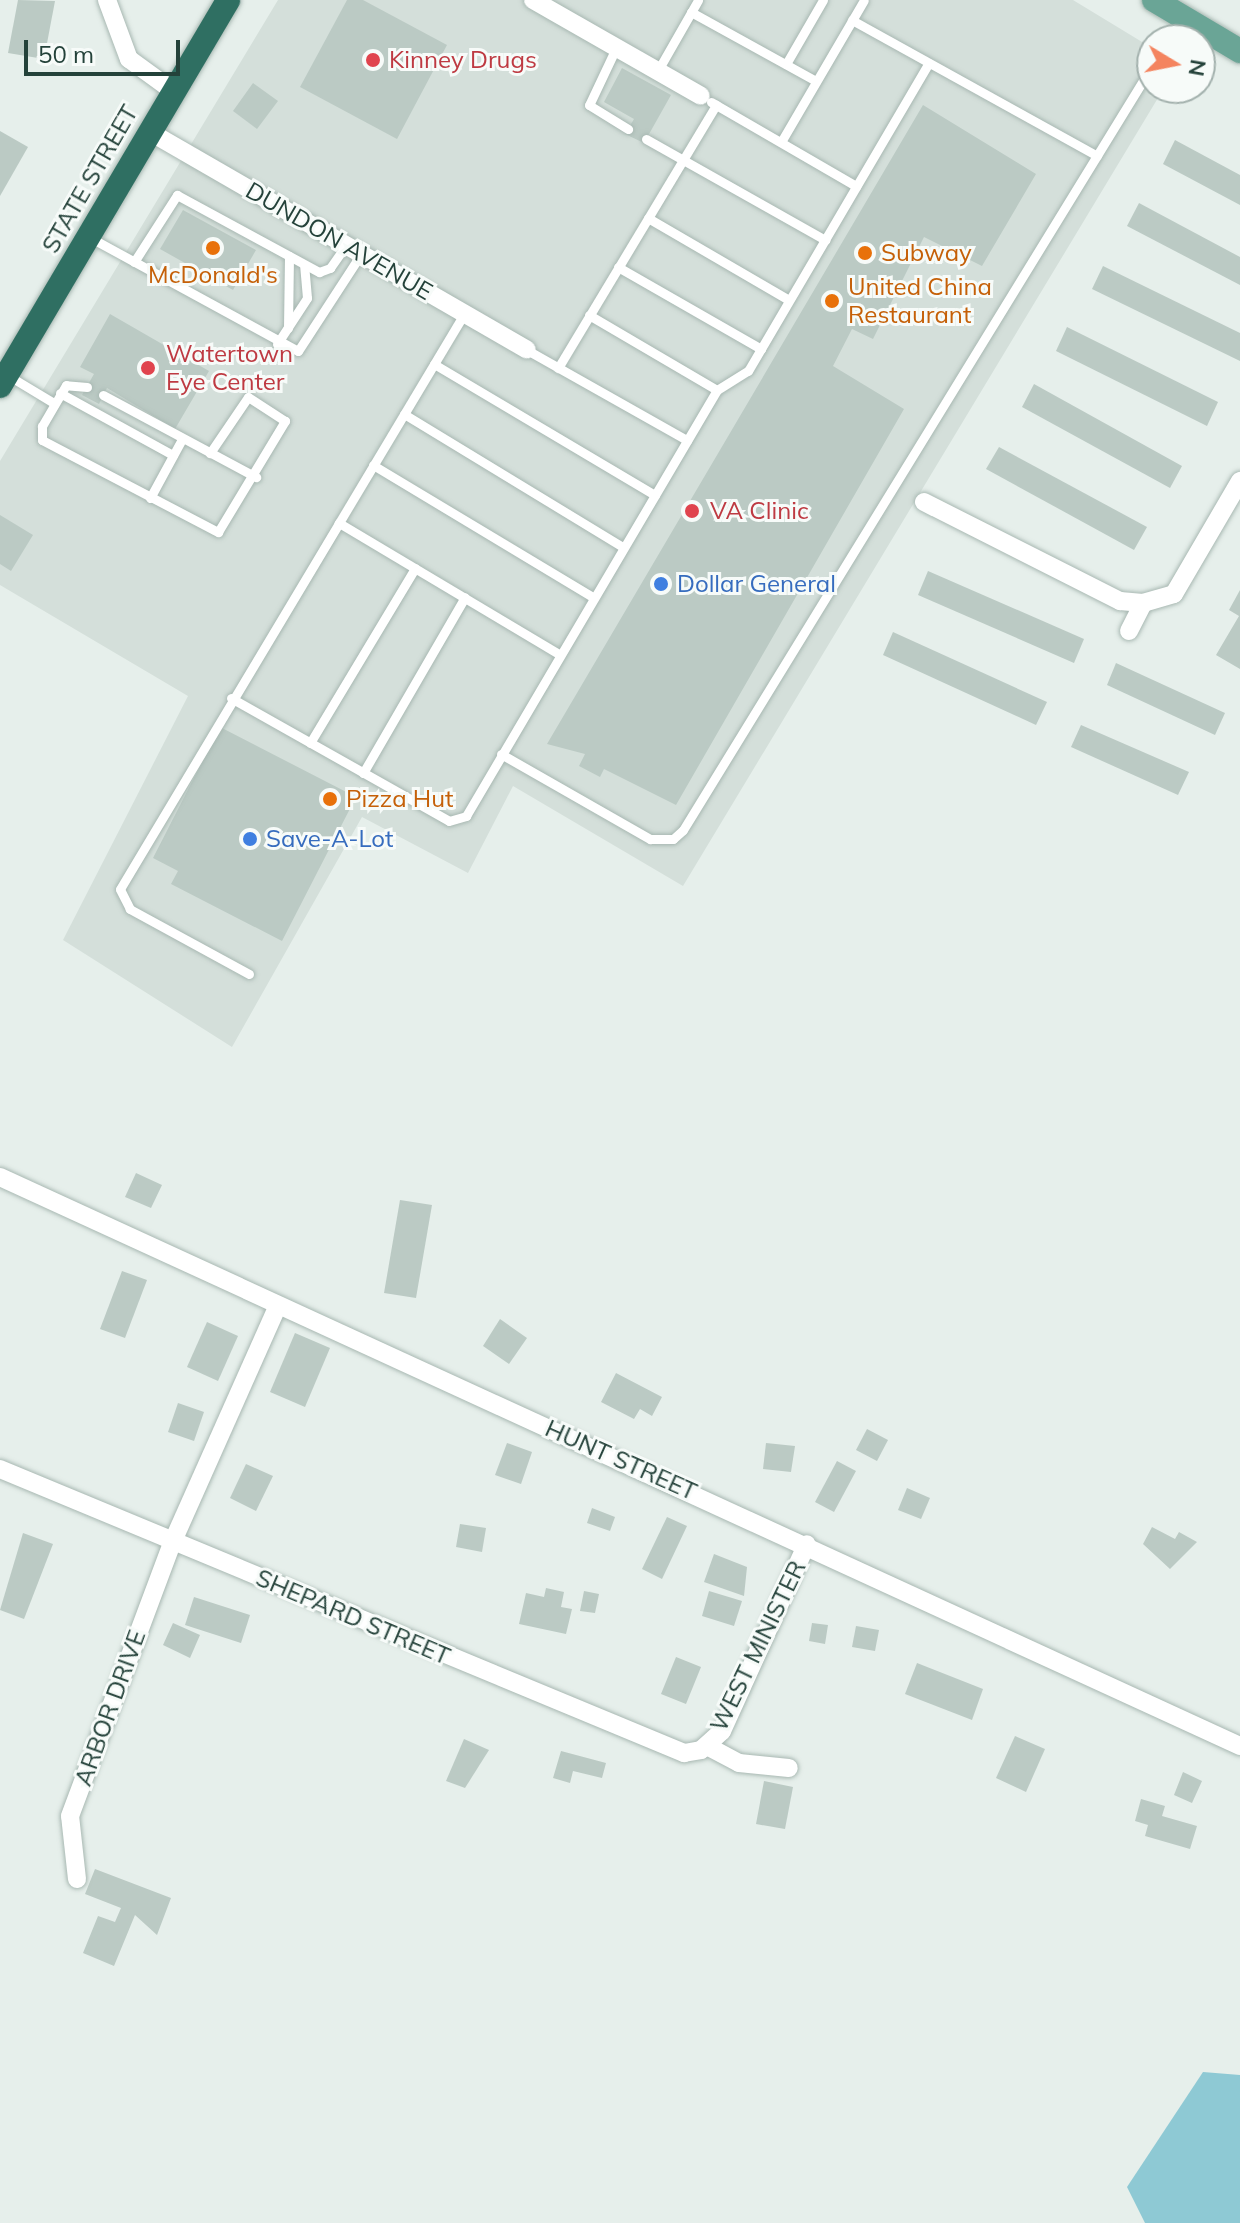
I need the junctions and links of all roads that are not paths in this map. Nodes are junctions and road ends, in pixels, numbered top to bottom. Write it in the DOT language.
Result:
graph roads {
  1 [pos="107,0"];
  2 [pos="228,0"];
  3 [pos="533,0"];
  4 [pos="698,0"];
  5 [pos="823,0"];
  6 [pos="864,0"];
  7 [pos="1154,0"];
  8 [pos="691,12"];
  9 [pos="1182,17"];
  10 [pos="852,20"];
  11 [pos="1178,24"];
  12 [pos="616,48"];
  13 [pos="1240,51"];
  14 [pos="929,63"];
  15 [pos="786,64"];
  16 [pos="657,72"];
  17 [pos="816,81"];
  18 [pos="173,91"];
  19 [pos="1136,92"];
  20 [pos="708,100"];
  21 [pos="628,129"];
  22 [pos="150,132"];
  23 [pos="646,139"];
  24 [pos="781,142"];
  25 [pos="1097,156"];
  26 [pos="683,160"];
  27 [pos="856,186"];
  28 [pos="648,218"];
  29 [pos="89,237"];
  30 [pos="825,240"];
  31 [pos="354,249"];
  32 [pos="289,256"];
  33 [pos="134,262"];
  34 [pos="304,265"];
  35 [pos="618,267"];
  36 [pos="789,300"];
  37 [pos="464,314"];
  38 [pos="589,315"];
  39 [pos="288,328"];
  40 [pos="277,344"];
  41 [pos="761,349"];
  42 [pos="527,350"];
  43 [pos="434,364"];
  44 [pos="558,368"];
  45 [pos="3,380"];
  46 [pos="87,387"];
  47 [pos="717,390"];
  48 [pos="60,393"];
  49 [pos="103,395"];
  50 [pos="54,403"];
  51 [pos="404,414"];
  52 [pos="182,439"];
  53 [pos="687,440"];
  54 [pos="210,453"];
  55 [pos="173,455"];
  56 [pos="373,465"];
  57 [pos="256,477"];
  58 [pos="1240,481"];
  59 [pos="655,495"];
  60 [pos="150,498"];
  61 [pos="924,502"];
  62 [pos="339,523"];
  63 [pos="623,547"];
  64 [pos="415,568"];
  65 [pos="465,597"];
  66 [pos="593,597"];
  67 [pos="1143,603"];
  68 [pos="1129,631"];
  69 [pos="559,654"];
  70 [pos="231,698"];
  71 [pos="310,743"];
  72 [pos="501,754"];
  73 [pos="363,773"];
  74 [pos="249,974"];
  75 [pos="0,1177"];
  76 [pos="278,1305"];
  77 [pos="0,1469"];
  78 [pos="173,1541"];
  79 [pos="807,1544"];
  80 [pos="707,1746"];
  81 [pos="1240,1746"];
  82 [pos="789,1768"];
  83 [pos="77,1879"];
  1 -- 18 [label="street"];
  2 -- 18 [label="highway, STATE STREET"];
  3 -- 12 [label="street"];
  4 -- 8 [label="lane"];
  5 -- 15 [label="lane"];
  6 -- 10 [label="lane"];
  7 -- 9 [label="main road"];
  8 -- 15 [label="lane"];
  8 -- 16 [label="lane"];
  9 -- 11 [label="lane"];
  9 -- 13 [label="main road"];
  10 -- 14 [label="lane"];
  10 -- 17 [label="lane"];
  12 -- 16 [label="street"];
  12 -- 21 [label="lane"];
  14 -- 25 [label="lane"];
  14 -- 27 [label="lane"];
  15 -- 17 [label="lane"];
  16 -- 20 [label="street"];
  17 -- 24 [label="lane"];
  18 -- 22 [label="highway, STATE STREET"];
  19 -- 25 [label="lane"];
  20 -- 24 [label="lane"];
  20 -- 26 [label="lane"];
  22 -- 29 [label="highway, STATE STREET"];
  22 -- 31 [label="street, DUNDON AVENUE"];
  23 -- 26 [label="lane"];
  24 -- 27 [label="lane"];
  25 -- 72 [label="lane"];
  26 -- 28 [label="lane"];
  26 -- 30 [label="lane"];
  27 -- 30 [label="lane"];
  28 -- 35 [label="lane"];
  28 -- 36 [label="lane"];
  29 -- 33 [label="lane"];
  29 -- 45 [label="highway, STATE STREET"];
  30 -- 36 [label="lane"];
  31 -- 34 [label="lane"];
  31 -- 37 [label="street, DUNDON AVENUE"];
  31 -- 40 [label="lane"];
  32 -- 33 [label="lane"];
  32 -- 34 [label="lane"];
  32 -- 39 [label="lane"];
  33 -- 40 [label="lane"];
  34 -- 39 [label="lane"];
  35 -- 38 [label="lane"];
  35 -- 41 [label="lane"];
  36 -- 41 [label="lane"];
  37 -- 42 [label="street, DUNDON AVENUE"];
  37 -- 43 [label="lane"];
  38 -- 44 [label="lane"];
  38 -- 47 [label="lane"];
  39 -- 40 [label="lane"];
  41 -- 47 [label="lane"];
  42 -- 44 [label="lane"];
  43 -- 51 [label="lane"];
  43 -- 59 [label="lane"];
  44 -- 53 [label="lane"];
  45 -- 50 [label="lane"];
  46 -- 48 [label="lane"];
  47 -- 53 [label="lane"];
  48 -- 50 [label="lane"];
  48 -- 55 [label="lane"];
  49 -- 52 [label="lane"];
  50 -- 60 [label="lane"];
  51 -- 56 [label="lane"];
  51 -- 63 [label="lane"];
  52 -- 54 [label="lane"];
  52 -- 55 [label="lane"];
  53 -- 59 [label="lane"];
  54 -- 57 [label="lane"];
  54 -- 57 [label="lane"];
  55 -- 60 [label="lane"];
  56 -- 62 [label="lane"];
  56 -- 66 [label="lane"];
  57 -- 60 [label="lane"];
  58 -- 67 [label="street"];
  59 -- 63 [label="lane"];
  61 -- 67 [label="street"];
  62 -- 64 [label="lane"];
  62 -- 70 [label="lane"];
  63 -- 66 [label="lane"];
  64 -- 65 [label="lane"];
  64 -- 71 [label="lane"];
  65 -- 69 [label="lane"];
  65 -- 73 [label="lane"];
  66 -- 69 [label="lane"];
  67 -- 68 [label="street"];
  69 -- 72 [label="lane"];
  70 -- 71 [label="lane"];
  70 -- 74 [label="lane"];
  71 -- 73 [label="lane"];
  72 -- 73 [label="lane"];
  75 -- 76 [label="street, HUNT STREET"];
  76 -- 78 [label="street, ARBOR DRIVE"];
  76 -- 79 [label="street, HUNT STREET"];
  77 -- 78 [label="street, SHEPARD STREET"];
  78 -- 80 [label="street, SHEPARD STREET"];
  78 -- 83 [label="street, ARBOR DRIVE"];
  79 -- 80 [label="street, WEST MINISTER"];
  79 -- 81 [label="street, HUNT STREET"];
  80 -- 82 [label="street"];
}
